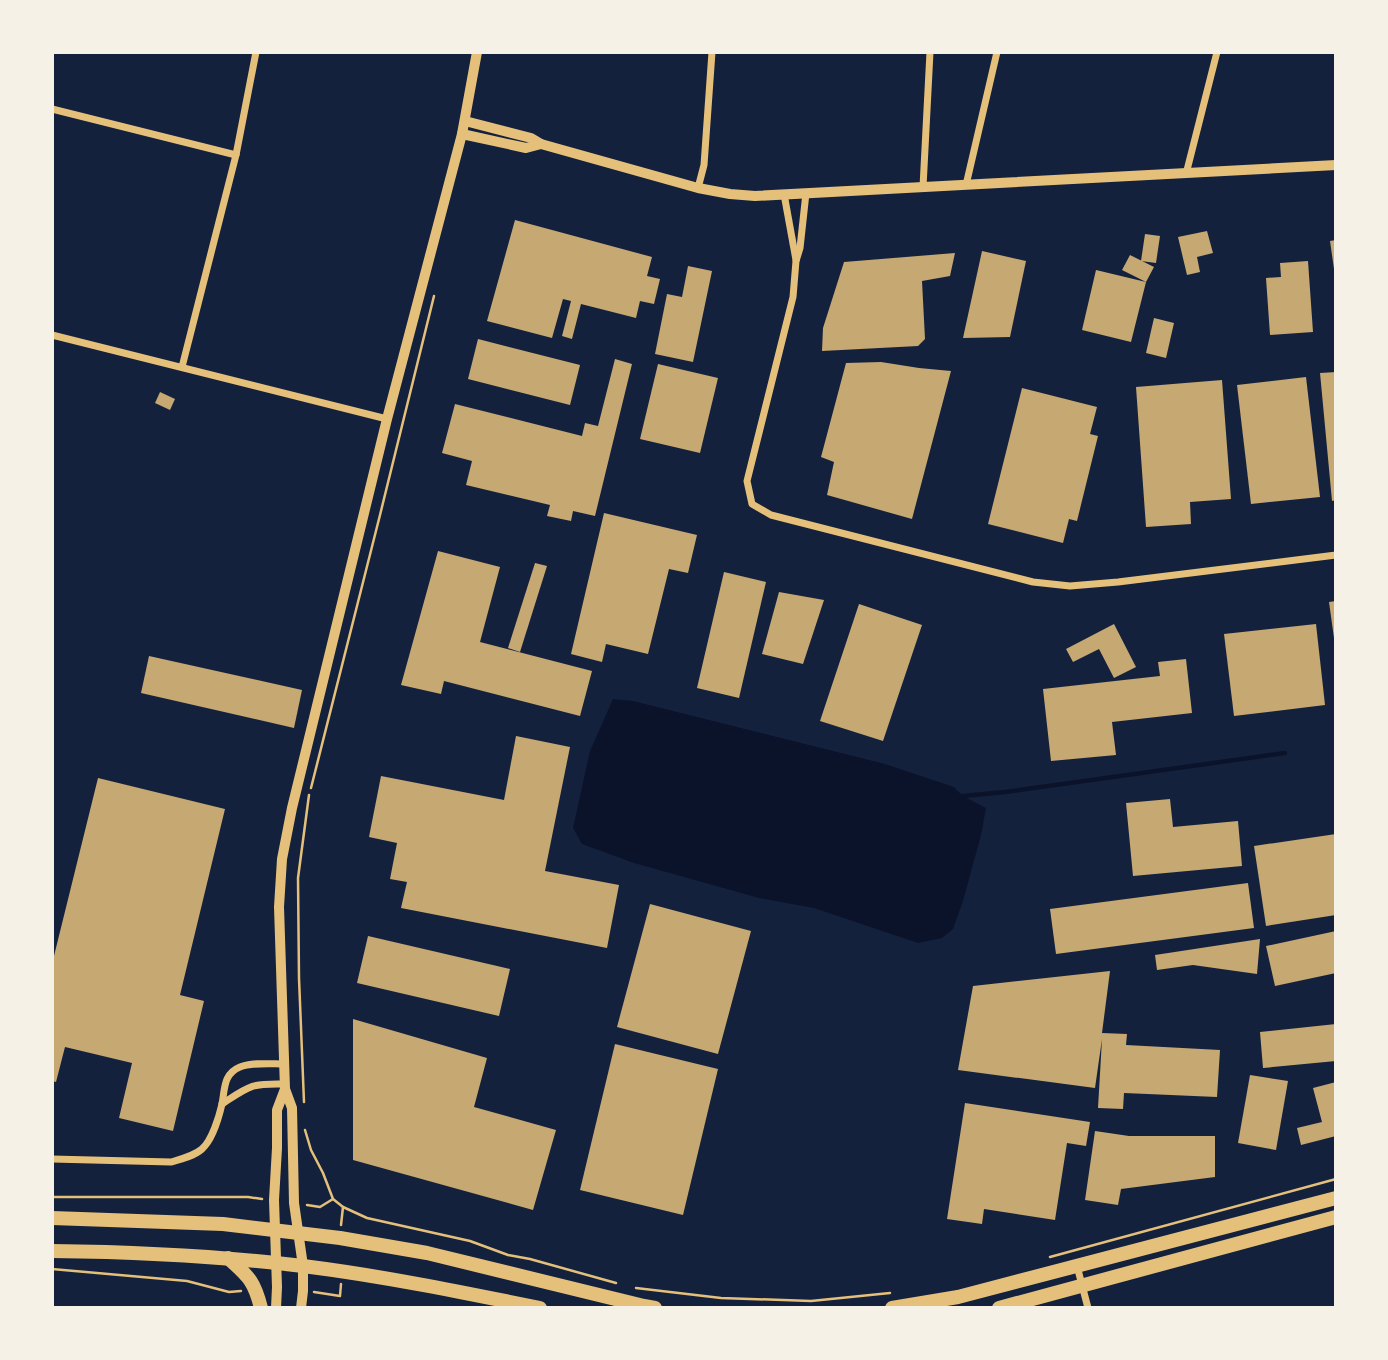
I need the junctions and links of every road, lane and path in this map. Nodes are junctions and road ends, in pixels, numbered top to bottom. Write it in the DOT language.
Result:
graph roads {
  1 [pos="256,52"];
  2 [pos="477,52"];
  3 [pos="712,52"];
  4 [pos="930,52"];
  5 [pos="997,52"];
  6 [pos="1217,52"];
  7 [pos="52,109"];
  8 [pos="465,121"];
  9 [pos="462,134"];
  10 [pos="541,144"];
  11 [pos="236,155"];
  12 [pos="1335,165"];
  13 [pos="1186,174"];
  14 [pos="966,184"];
  15 [pos="923,187"];
  16 [pos="698,188"];
  17 [pos="807,193"];
  18 [pos="784,194"];
  19 [pos="796,261"];
  20 [pos="420,291"];
  21 [pos="52,335"];
  22 [pos="182,367"];
  23 [pos="387,419"];
  24 [pos="1335,555"];
  25 [pos="285,1064"];
  26 [pos="285,1087"];
  27 [pos="304,1102"];
  28 [pos="222,1104"];
  29 [pos="305,1129"];
  30 [pos="52,1159"];
  31 [pos="1335,1179"];
  32 [pos="52,1196"];
  33 [pos="248,1197"];
  34 [pos="1335,1198"];
  35 [pos="1335,1217"];
  36 [pos="52,1218"];
  37 [pos="274,1230"];
  38 [pos="298,1232"];
  39 [pos="52,1251"];
  40 [pos="228,1258"];
  41 [pos="1042,1259"];
  42 [pos="276,1264"];
  43 [pos="303,1266"];
  44 [pos="1077,1266"];
  45 [pos="52,1269"];
  46 [pos="618,1284"];
  47 [pos="1082,1285"];
  48 [pos="631,1287"];
  49 [pos="256,1289"];
  50 [pos="303,1290"];
  51 [pos="340,1296"];
  52 [pos="891,1300"];
  53 [pos="261,1307"];
  54 [pos="276,1307"];
  55 [pos="301,1307"];
  56 [pos="540,1307"];
  57 [pos="655,1307"];
  58 [pos="999,1307"];
  59 [pos="1088,1307"];
  1 -- 11 [label="street"];
  2 -- 8 [label="street"];
  3 -- 16 [label="street"];
  4 -- 15 [label="street"];
  5 -- 14 [label="street"];
  6 -- 13 [label="street"];
  7 -- 11 [label="street"];
  8 -- 9 [label="street"];
  8 -- 10 [label="street"];
  9 -- 10 [label="street"];
  9 -- 20 [label="street"];
  10 -- 16 [label="street"];
  11 -- 22 [label="street"];
  12 -- 13 [label="street"];
  13 -- 14 [label="street"];
  14 -- 15 [label="street"];
  15 -- 17 [label="street"];
  16 -- 18 [label="street"];
  17 -- 18 [label="street"];
  17 -- 19 [label="street"];
  18 -- 19 [label="street"];
  19 -- 24 [label="street"];
  20 -- 23 [label="street"];
  20 -- 27 [label="path"];
  21 -- 22 [label="street"];
  22 -- 23 [label="street"];
  23 -- 25 [label="street"];
  25 -- 26 [label="street"];
  25 -- 28 [label="street"];
  26 -- 28 [label="street"];
  26 -- 37 [label="street"];
  26 -- 38 [label="street"];
  28 -- 30 [label="street"];
  29 -- 46 [label="path"];
  31 -- 41 [label="path"];
  32 -- 33 [label="path"];
  34 -- 44 [label="main road"];
  35 -- 47 [label="main road"];
  36 -- 37 [label="main road"];
  37 -- 38 [label="main road"];
  37 -- 42 [label="street"];
  38 -- 43 [label="street"];
  38 -- 57 [label="main road"];
  39 -- 40 [label="main road"];
  40 -- 42 [label="main road"];
  40 -- 49 [label="main road"];
  42 -- 43 [label="main road"];
  42 -- 54 [label="street"];
  43 -- 50 [label="street"];
  43 -- 56 [label="main road"];
  44 -- 47 [label="street"];
  44 -- 52 [label="main road"];
  45 -- 49 [label="path"];
  47 -- 58 [label="main road"];
  47 -- 59 [label="street"];
  48 -- 52 [label="path"];
  49 -- 53 [label="main road"];
  50 -- 51 [label="path"];
  50 -- 55 [label="street"];
}
